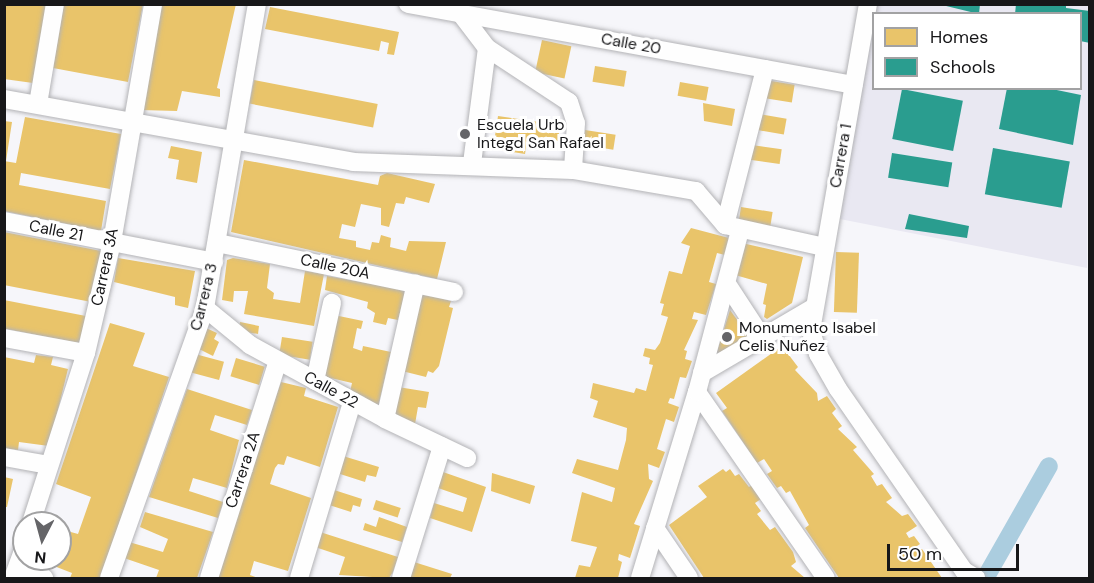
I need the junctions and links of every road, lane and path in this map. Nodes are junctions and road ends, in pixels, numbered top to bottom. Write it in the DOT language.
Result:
graph roads {
  1 [pos="56,4"];
  2 [pos="153,4"];
  3 [pos="257,4"];
  4 [pos="408,4"];
  5 [pos="868,4"];
  6 [pos="461,14"];
  7 [pos="488,48"];
  8 [pos="765,69"];
  9 [pos="854,85"];
  10 [pos="4,99"];
  11 [pos="38,104"];
  12 [pos="132,123"];
  13 [pos="232,142"];
  14 [pos="472,164"];
  15 [pos="573,170"];
  16 [pos="4,221"];
  17 [pos="732,227"];
  18 [pos="112,242"];
  19 [pos="217,243"];
  20 [pos="824,247"];
  21 [pos="214,262"];
  22 [pos="416,283"];
  23 [pos="727,284"];
  24 [pos="454,292"];
  25 [pos="332,303"];
  26 [pos="205,308"];
  27 [pos="813,308"];
  28 [pos="761,336"];
  29 [pos="4,338"];
  30 [pos="86,353"];
  31 [pos="278,361"];
  32 [pos="702,373"];
  33 [pos="315,381"];
  34 [pos="697,392"];
  35 [pos="352,402"];
  36 [pos="385,419"];
  37 [pos="442,446"];
  38 [pos="4,457"];
  39 [pos="467,458"];
  40 [pos="49,465"];
  41 [pos="35,511"];
  42 [pos="655,528"];
  43 [pos="16,572"];
  44 [pos="964,576"];
  45 [pos="44,579"];
  46 [pos="109,579"];
  47 [pos="208,579"];
  48 [pos="299,579"];
  49 [pos="401,579"];
  50 [pos="640,579"];
  51 [pos="689,579"];
  52 [pos="826,579"];
  1 -- 11 [label="street"];
  2 -- 12 [label="street, Carrera 3A"];
  3 -- 13 [label="street, Carrera 3"];
  4 -- 6 [label="street, Calle 20"];
  5 -- 9 [label="street, Carrera 1"];
  6 -- 7 [label="street"];
  6 -- 8 [label="street, Calle 20"];
  7 -- 14 [label="street"];
  7 -- 15 [label="street"];
  8 -- 9 [label="street, Calle 20"];
  8 -- 17 [label="street"];
  9 -- 20 [label="street, Carrera 1"];
  10 -- 11 [label="street"];
  11 -- 12 [label="street"];
  12 -- 13 [label="street"];
  12 -- 18 [label="street, Carrera 3A"];
  13 -- 14 [label="street"];
  13 -- 19 [label="street, Carrera 3"];
  14 -- 15 [label="street"];
  15 -- 17 [label="street"];
  16 -- 18 [label="street, Calle 21"];
  17 -- 20 [label="street"];
  17 -- 23 [label="street"];
  18 -- 21 [label="street, Calle 21"];
  18 -- 30 [label="street, Carrera 3A"];
  19 -- 21 [label="street, Carrera 3"];
  19 -- 22 [label="street, Calle 20A"];
  20 -- 27 [label="street, Carrera 1"];
  21 -- 26 [label="street, Carrera 3"];
  22 -- 24 [label="street, Calle 20A"];
  22 -- 36 [label="street"];
  23 -- 28 [label="street"];
  23 -- 32 [label="street"];
  25 -- 33 [label="street"];
  26 -- 31 [label="street, Calle 22"];
  26 -- 46 [label="street, Carrera 3"];
  27 -- 28 [label="street"];
  27 -- 44 [label="street, Carrera 1"];
  28 -- 32 [label="street"];
  29 -- 30 [label="street"];
  30 -- 40 [label="street, Carrera 3A"];
  31 -- 33 [label="street, Calle 22"];
  31 -- 47 [label="street, Carrera 2A"];
  32 -- 34 [label="street"];
  33 -- 35 [label="street, Calle 22"];
  34 -- 42 [label="street"];
  34 -- 52 [label="street"];
  35 -- 36 [label="street, Calle 22"];
  35 -- 48 [label="street"];
  36 -- 37 [label="street, Calle 22"];
  37 -- 39 [label="street, Calle 22"];
  37 -- 49 [label="street"];
  38 -- 40 [label="street"];
  40 -- 41 [label="street, Carrera 3A"];
  42 -- 50 [label="street"];
  42 -- 51 [label="street"];
  43 -- 45 [label="street"];
}
